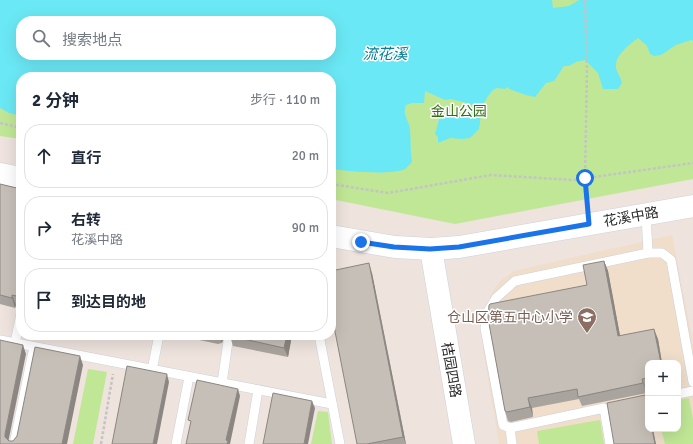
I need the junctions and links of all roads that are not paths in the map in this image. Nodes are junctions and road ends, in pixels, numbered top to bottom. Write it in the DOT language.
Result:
graph roads {
  1 [pos="0,174"];
  2 [pos="16,177"];
  3 [pos="693,206"];
  4 [pos="646,214"];
  5 [pos="336,237"];
  6 [pos="430,249"];
  7 [pos="648,253"];
  8 [pos="16,338"];
  9 [pos="0,340"];
  10 [pos="158,340"];
  11 [pos="229,340"];
  12 [pos="320,340"];
  13 [pos="15,343"];
  14 [pos="34,347"];
  15 [pos="152,370"];
  16 [pos="189,377"];
  17 [pos="693,382"];
  18 [pos="222,383"];
  19 [pos="258,390"];
  20 [pos="693,391"];
  21 [pos="681,393"];
  22 [pos="332,404"];
  23 [pos="510,428"];
  24 [pos="14,444"];
  25 [pos="176,444"];
  26 [pos="249,444"];
  27 [pos="340,444"];
  28 [pos="464,444"];
  29 [pos="512,444"];
  30 [pos="610,444"];
  1 -- 2 [label="street"];
  3 -- 4 [label="street, 花溪中路"];
  4 -- 6 [label="street, 花溪中路"];
  4 -- 7 [label="lane"];
  5 -- 6 [label="street, 花溪中路"];
  6 -- 28 [label="street, 桔园四路"];
  7 -- 17 [label="lane"];
  7 -- 23 [label="lane"];
  8 -- 13 [label="lane"];
  9 -- 13 [label="lane"];
  10 -- 15 [label="lane"];
  11 -- 18 [label="lane"];
  12 -- 22 [label="lane"];
  13 -- 14 [label="lane"];
  14 -- 15 [label="lane"];
  14 -- 24 [label="lane"];
  15 -- 16 [label="lane"];
  16 -- 18 [label="lane"];
  16 -- 25 [label="lane"];
  18 -- 19 [label="lane"];
  19 -- 22 [label="lane"];
  19 -- 26 [label="lane"];
  20 -- 21 [label="lane"];
  22 -- 27 [label="lane"];
  23 -- 29 [label="lane"];
  23 -- 30 [label="lane"];
}
